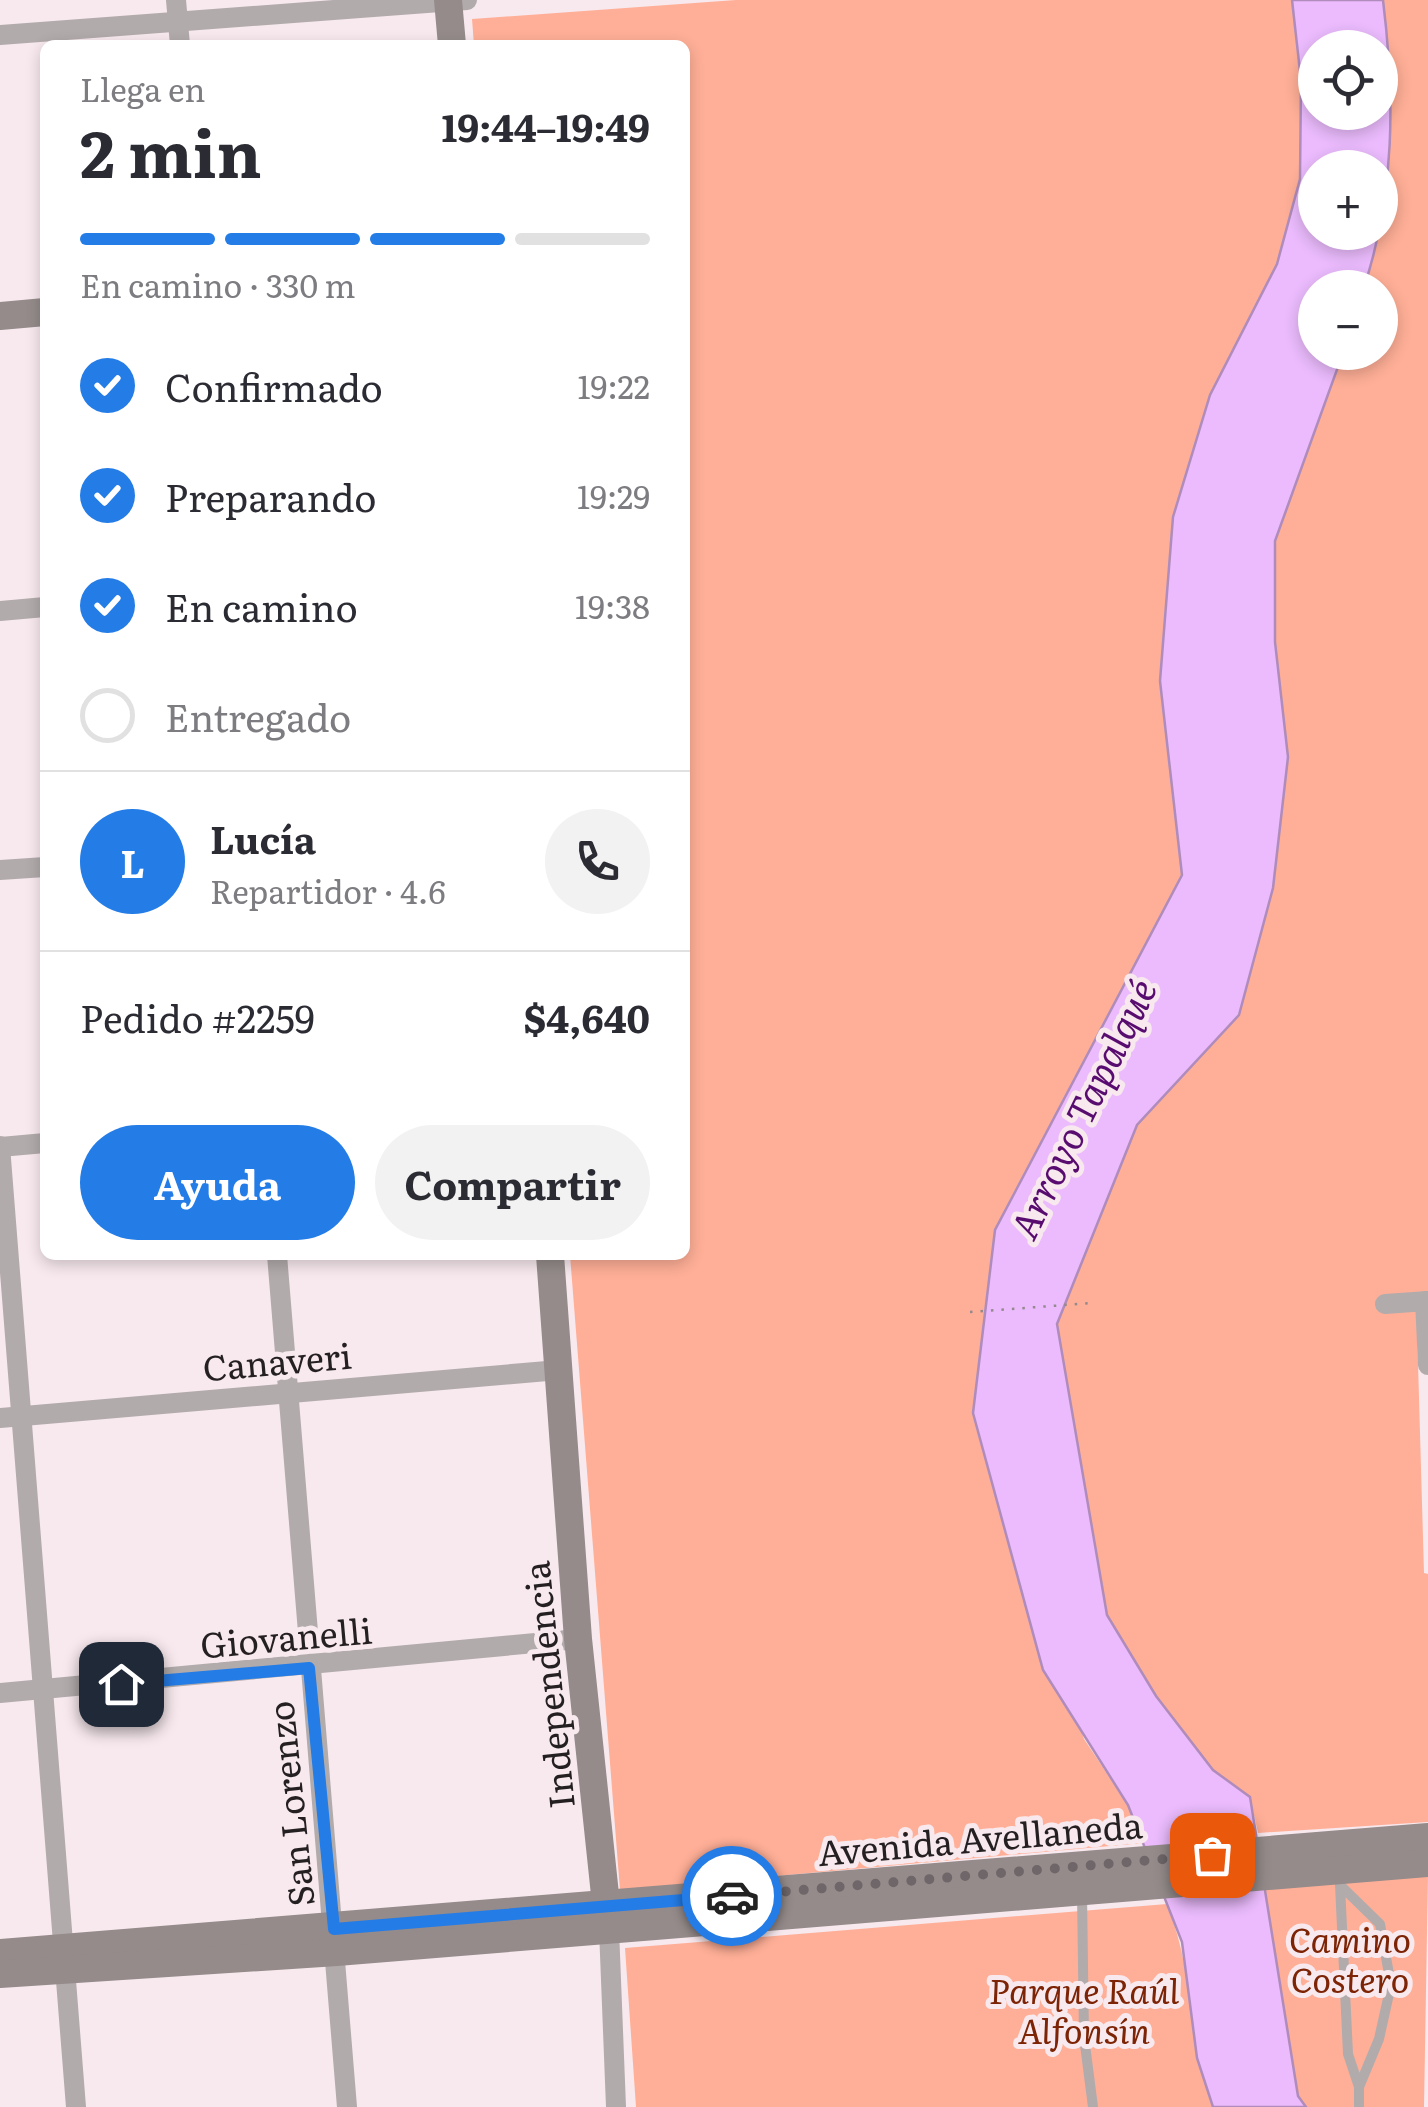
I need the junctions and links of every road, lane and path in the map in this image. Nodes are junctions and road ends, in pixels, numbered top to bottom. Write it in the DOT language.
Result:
graph roads {
  1 [pos="176,0"];
  2 [pos="455,0"];
  3 [pos="179,35"];
  4 [pos="0,36"];
  5 [pos="452,40"];
  6 [pos="40,312"];
  7 [pos="0,316"];
  8 [pos="40,607"];
  9 [pos="0,611"];
  10 [pos="40,867"];
  11 [pos="0,870"];
  12 [pos="40,1143"];
  13 [pos="0,1147"];
  14 [pos="277,1260"];
  15 [pos="550,1260"];
  16 [pos="1426,1301"];
  17 [pos="1092,1303"];
  18 [pos="1386,1304"];
  19 [pos="970,1312"];
  20 [pos="1428,1366"];
  21 [pos="559,1370"];
  22 [pos="286,1391"];
  23 [pos="22,1417"];
  24 [pos="0,1418"];
  25 [pos="578,1639"];
  26 [pos="309,1668"];
  27 [pos="45,1690"];
  28 [pos="0,1693"];
  29 [pos="1428,1837"];
  30 [pos="1428,1862"];
  31 [pos="1334,1867"];
  32 [pos="1094,1878"];
  33 [pos="608,1918"];
  34 [pos="335,1940"];
  35 [pos="0,1953"];
  36 [pos="64,1960"];
  37 [pos="0,1974"];
  38 [pos="1359,2087"];
  39 [pos="76,2107"];
  40 [pos="348,2107"];
  41 [pos="616,2107"];
  42 [pos="1093,2107"];
  43 [pos="1360,2107"];
  1 -- 3 [label="street"];
  2 -- 3 [label="street"];
  2 -- 5 [label="main road"];
  3 -- 4 [label="street"];
  6 -- 7 [label="main road"];
  8 -- 9 [label="street"];
  10 -- 11 [label="street"];
  12 -- 13 [label="street"];
  13 -- 23 [label="street"];
  14 -- 22 [label="street, San Lorenzo"];
  15 -- 21 [label="main road, Independencia"];
  16 -- 18 [label="street"];
  16 -- 20 [label="street"];
  17 -- 19 [label="path"];
  21 -- 22 [label="street, Canaveri"];
  21 -- 25 [label="main road, Independencia"];
  22 -- 23 [label="street, Canaveri"];
  22 -- 26 [label="street, San Lorenzo"];
  23 -- 24 [label="street, Canaveri"];
  23 -- 27 [label="street"];
  25 -- 26 [label="street, Giovanelli"];
  25 -- 33 [label="main road, Independencia"];
  26 -- 27 [label="street, Giovanelli"];
  26 -- 34 [label="street, San Lorenzo"];
  27 -- 28 [label="street, Giovanelli"];
  27 -- 36 [label="street"];
  29 -- 31 [label="main road, Avenida Avellaneda"];
  30 -- 31 [label="main road, Avenida Avellaneda"];
  31 -- 32 [label="main road, Avenida Avellaneda"];
  31 -- 38 [label="lane"];
  31 -- 38 [label="lane"];
  32 -- 33 [label="main road, Avenida Avellaneda"];
  32 -- 42 [label="lane"];
  33 -- 34 [label="main road, Avenida Avellaneda"];
  33 -- 41 [label="street, Independencia"];
  34 -- 36 [label="main road, Avenida Avellaneda"];
  34 -- 40 [label="street, San Lorenzo"];
  35 -- 36 [label="main road, Avenida Avellaneda"];
  36 -- 37 [label="main road, Avenida Avellaneda"];
  36 -- 39 [label="street"];
  38 -- 43 [label="lane"];
}
